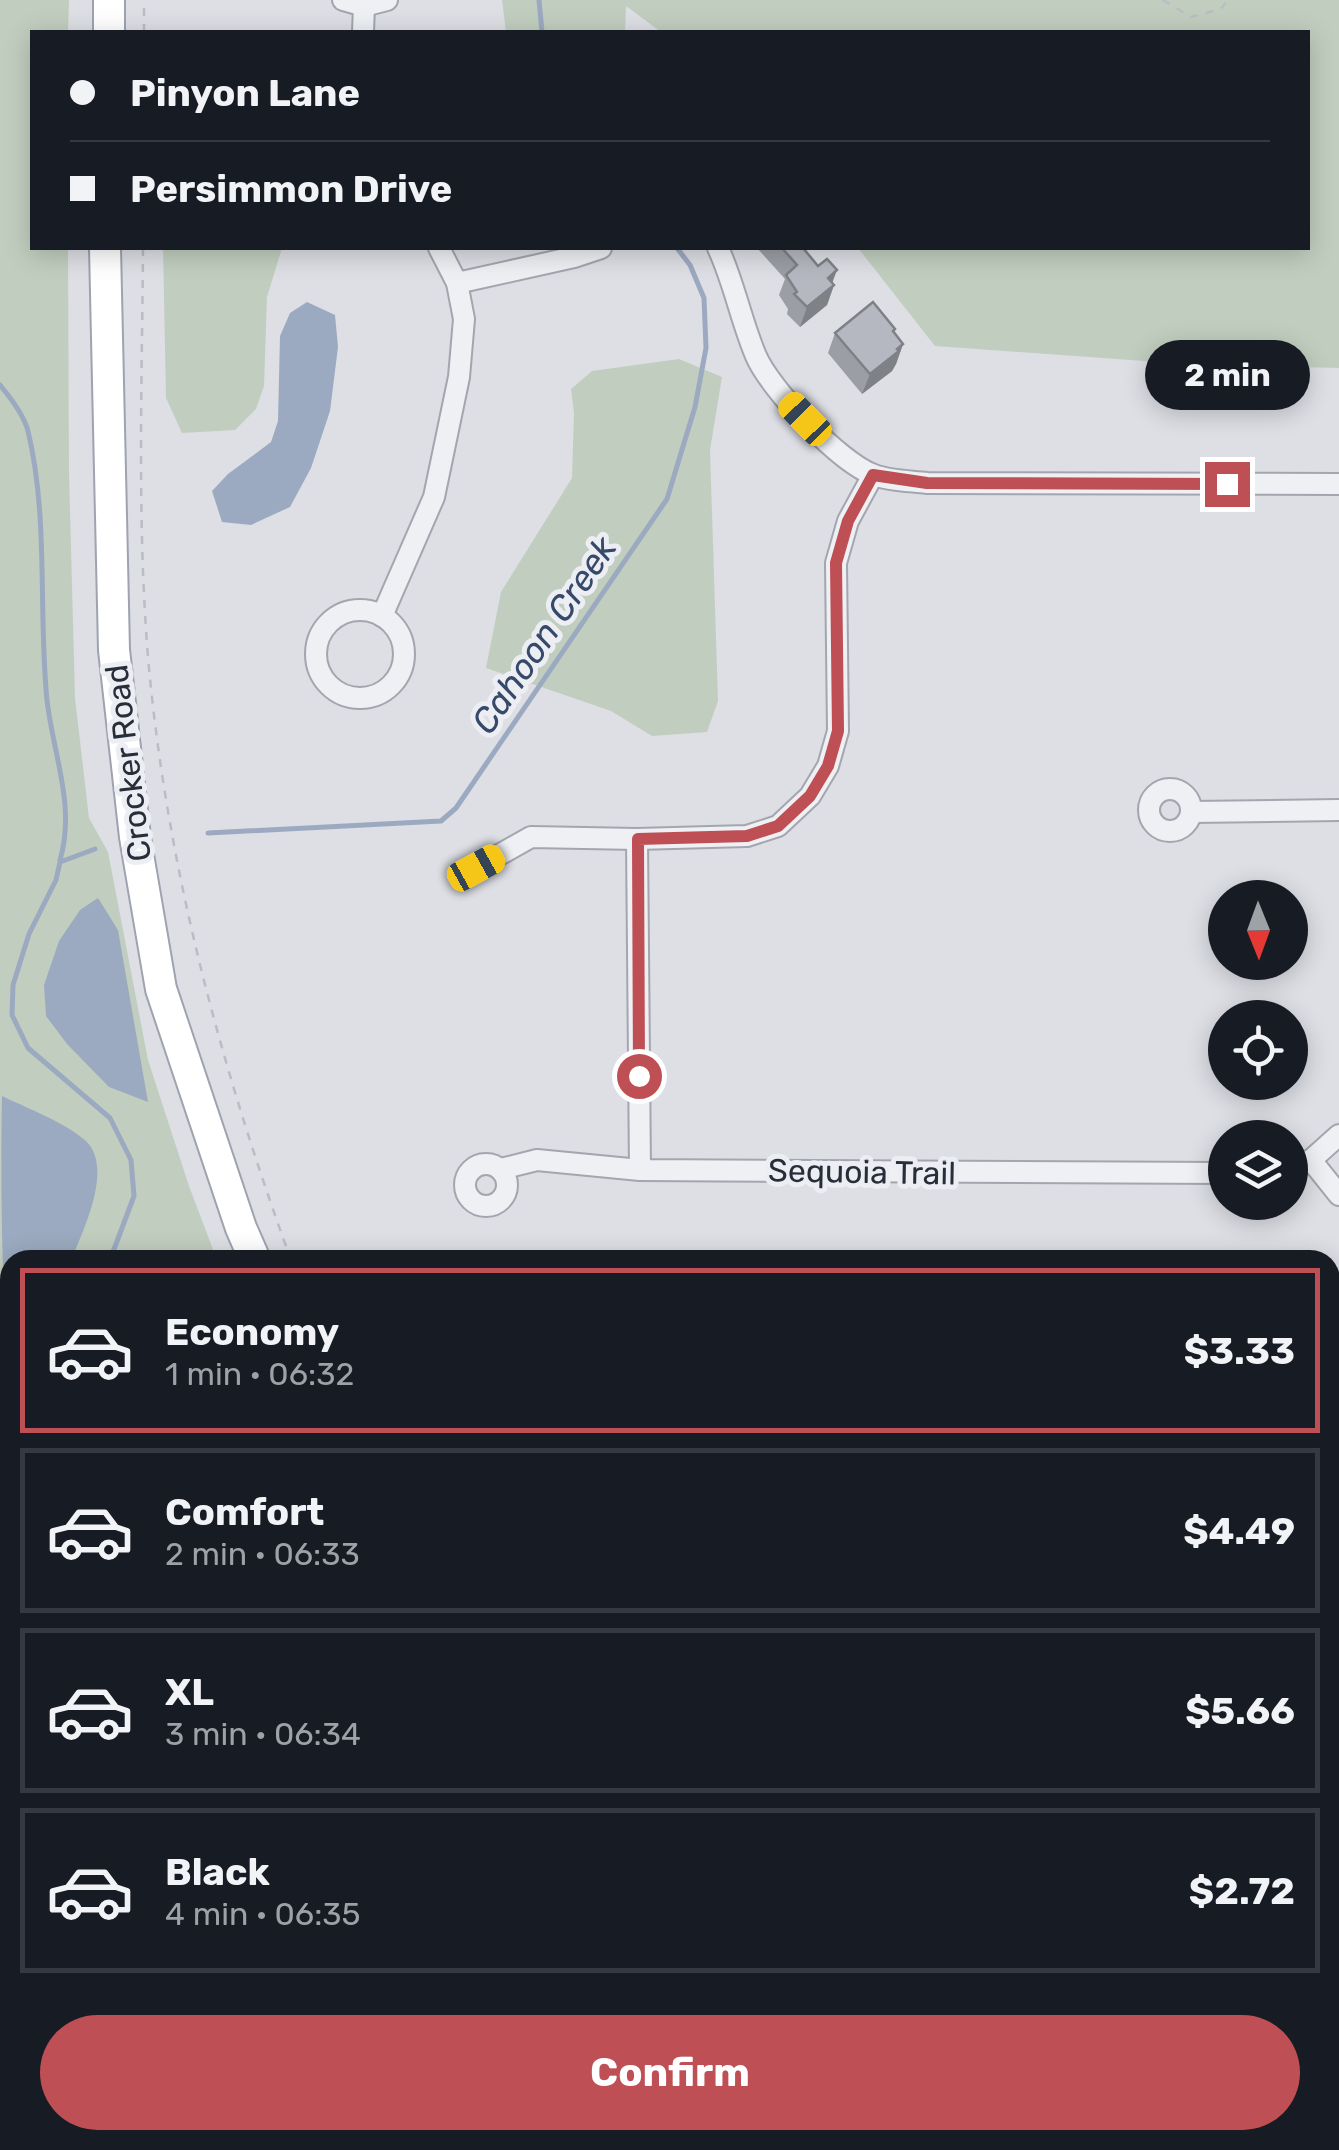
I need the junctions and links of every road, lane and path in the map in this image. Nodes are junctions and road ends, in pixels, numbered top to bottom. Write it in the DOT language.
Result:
graph roads {
  1 [pos="109,0"];
  2 [pos="144,0"];
  3 [pos="343,0"];
  4 [pos="387,0"];
  5 [pos="1163,0"];
  6 [pos="1228,0"];
  7 [pos="364,6"];
  8 [pos="109,30"];
  9 [pos="144,30"];
  10 [pos="363,30"];
  11 [pos="105,250"];
  12 [pos="142,250"];
  13 [pos="440,250"];
  14 [pos="595,250"];
  15 [pos="719,250"];
  16 [pos="458,283"];
  17 [pos="873,475"];
  18 [pos="1339,484"];
  19 [pos="382,616"];
  20 [pos="1339,810"];
  21 [pos="1192,812"];
  22 [pos="638,839"];
  23 [pos="476,868"];
  24 [pos="1339,1135"];
  25 [pos="1311,1160"];
  26 [pos="1308,1161"];
  27 [pos="501,1169"];
  28 [pos="640,1170"];
  29 [pos="1208,1173"];
  30 [pos="1339,1195"];
  31 [pos="250,1250"];
  32 [pos="287,1250"];
  1 -- 8 [label="main road"];
  2 -- 9 [label="path"];
  3 -- 7 [label="street"];
  4 -- 7 [label="street"];
  5 -- 6 [label="path"];
  7 -- 10 [label="street"];
  11 -- 31 [label="main road, Crocker Road"];
  12 -- 32 [label="path"];
  13 -- 16 [label="street"];
  14 -- 16 [label="street"];
  15 -- 17 [label="street"];
  16 -- 19 [label="street"];
  17 -- 18 [label="street"];
  17 -- 22 [label="street"];
  19 -- 19 [label="street"];
  20 -- 21 [label="street"];
  22 -- 23 [label="street"];
  22 -- 28 [label="street"];
  24 -- 25 [label="street"];
  25 -- 26 [label="street"];
  25 -- 30 [label="street"];
  27 -- 28 [label="street, Sequoia Trail"];
  28 -- 29 [label="street, Sequoia Trail"];
}
